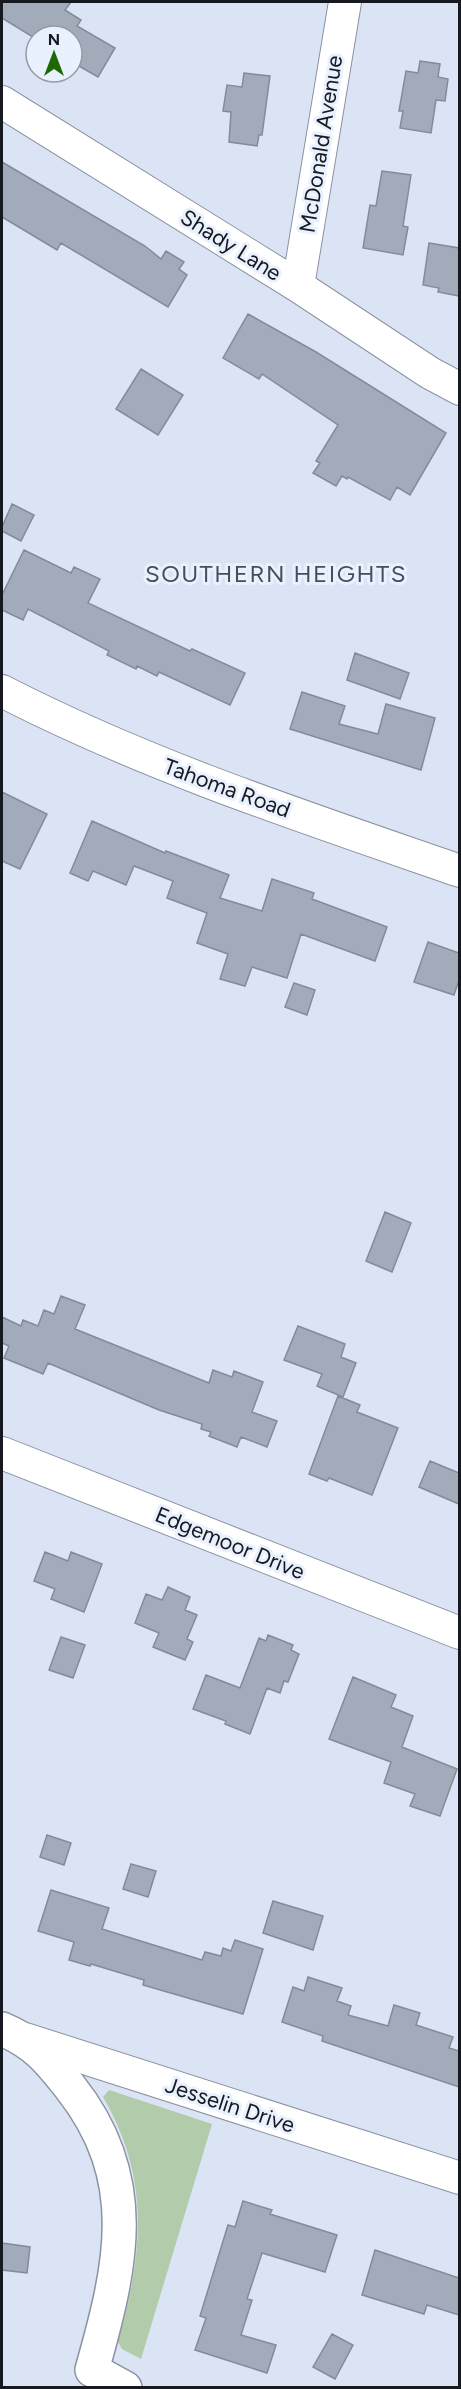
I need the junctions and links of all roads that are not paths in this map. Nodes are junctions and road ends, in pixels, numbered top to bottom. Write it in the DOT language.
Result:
graph roads {
  1 [pos="345,2"];
  2 [pos="2,102"];
  3 [pos="298,286"];
  4 [pos="459,389"];
  5 [pos="2,691"];
  6 [pos="459,871"];
  7 [pos="2,1453"];
  8 [pos="459,1633"];
  9 [pos="13,2034"];
  10 [pos="459,2178"];
  11 [pos="89,2379"];
  12 [pos="125,2388"];
  1 -- 3 [label="street, McDonald Avenue"];
  2 -- 3 [label="street, Shady Lane"];
  3 -- 4 [label="street, Shady Lane"];
  5 -- 6 [label="street, Tahoma Road"];
  7 -- 8 [label="street, Edgemoor Drive"];
  9 -- 10 [label="street, Jesselin Drive"];
  9 -- 11 [label="street"];
  11 -- 12 [label="street"];
}
